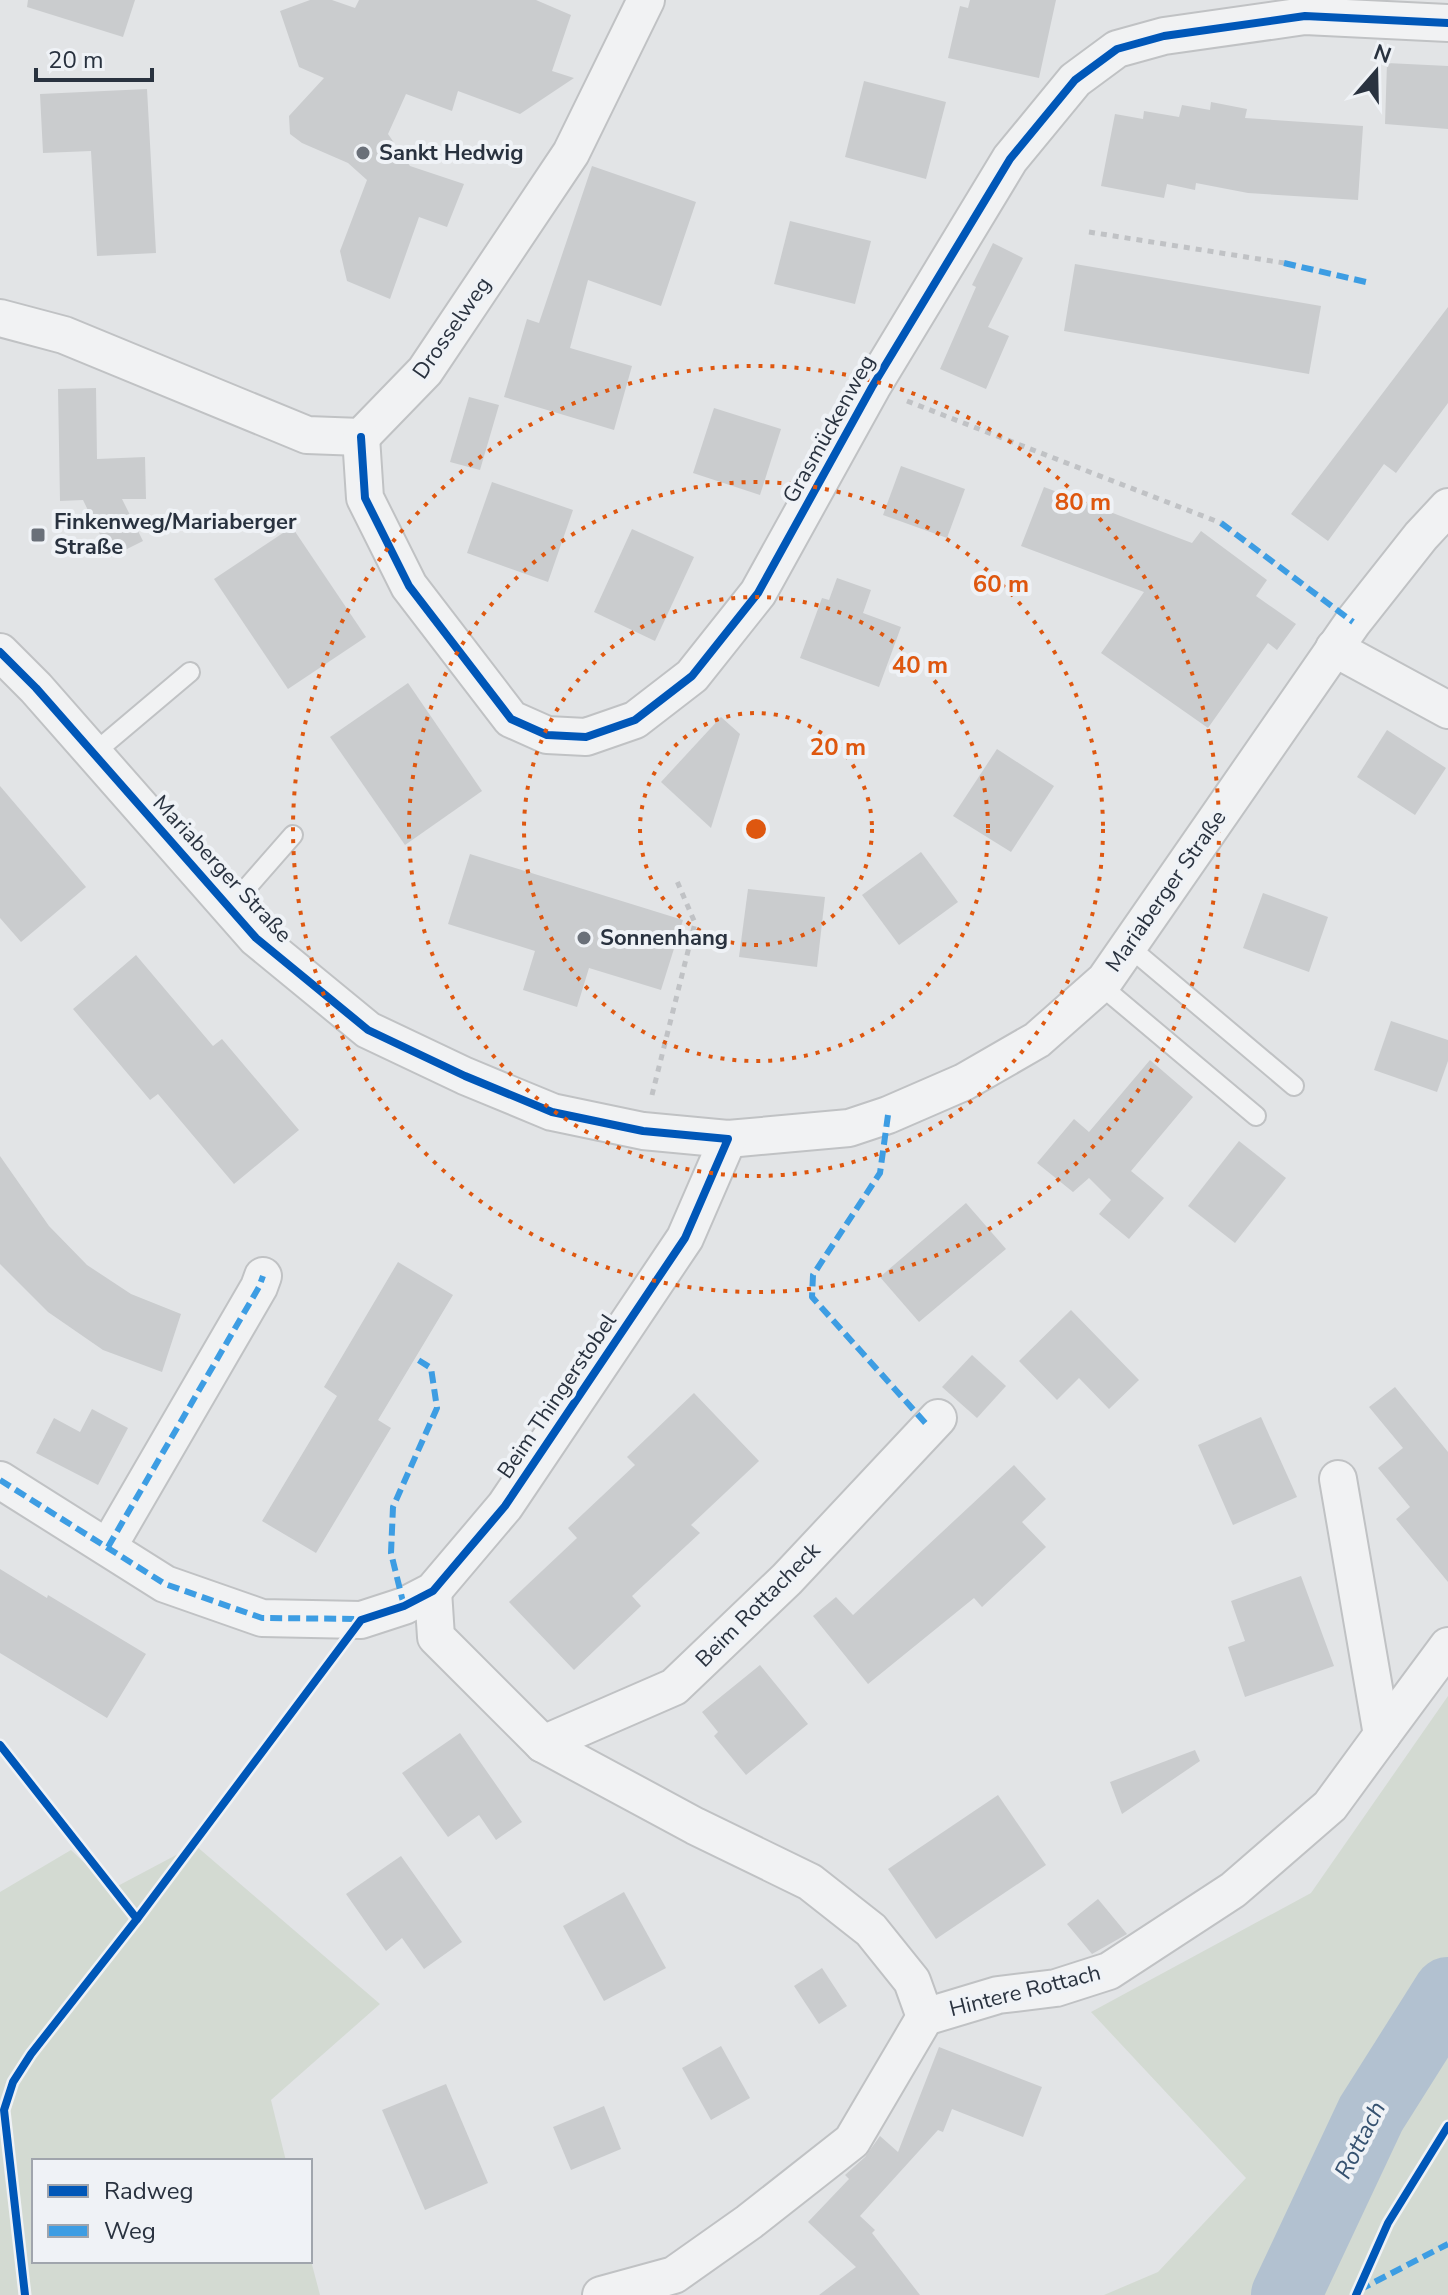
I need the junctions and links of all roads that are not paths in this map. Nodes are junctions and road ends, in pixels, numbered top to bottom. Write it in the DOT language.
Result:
graph roads {
  1 [pos="646,0"];
  2 [pos="1305,8"];
  3 [pos="1448,23"];
  4 [pos="0,318"];
  5 [pos="361,437"];
  6 [pos="1448,507"];
  7 [pos="1334,648"];
  8 [pos="0,652"];
  9 [pos="190,672"];
  10 [pos="1448,710"];
  11 [pos="94,753"];
  12 [pos="293,835"];
  13 [pos="229,908"];
  14 [pos="1128,946"];
  15 [pos="1099,984"];
  16 [pos="1294,1086"];
  17 [pos="1256,1116"];
  18 [pos="728,1139"];
  19 [pos="263,1276"];
  20 [pos="938,1418"];
  21 [pos="1338,1479"];
  22 [pos="0,1480"];
  23 [pos="108,1547"];
  24 [pos="433,1591"];
  25 [pos="1448,1646"];
  26 [pos="1382,1735"];
  27 [pos="543,1744"];
  28 [pos="925,2017"];
  29 [pos="601,2295"];
  1 -- 5 [label="street, Drosselweg"];
  2 -- 3 [label="street, Grasmückenweg"];
  2 -- 5 [label="street, Grasmückenweg"];
  4 -- 5 [label="street"];
  6 -- 7 [label="street, Mariaberger Straße"];
  7 -- 10 [label="street"];
  7 -- 14 [label="street, Mariaberger Straße"];
  8 -- 11 [label="street, Mariaberger Straße"];
  9 -- 11 [label="lane"];
  11 -- 13 [label="street, Mariaberger Straße"];
  12 -- 13 [label="lane"];
  13 -- 18 [label="street, Mariaberger Straße"];
  14 -- 15 [label="street, Mariaberger Straße"];
  14 -- 16 [label="lane"];
  15 -- 17 [label="lane"];
  15 -- 18 [label="street, Mariaberger Straße"];
  18 -- 24 [label="street, Beim Thingerstobel"];
  19 -- 23 [label="street"];
  20 -- 27 [label="street, Beim Rottacheck"];
  21 -- 26 [label="street"];
  22 -- 23 [label="street, Beim Thingerstobel"];
  23 -- 24 [label="street, Beim Thingerstobel"];
  24 -- 27 [label="street"];
  25 -- 26 [label="street, Hintere Rottach"];
  26 -- 28 [label="street, Hintere Rottach"];
  27 -- 28 [label="street"];
  28 -- 29 [label="street, Hintere Rottach"];
}
